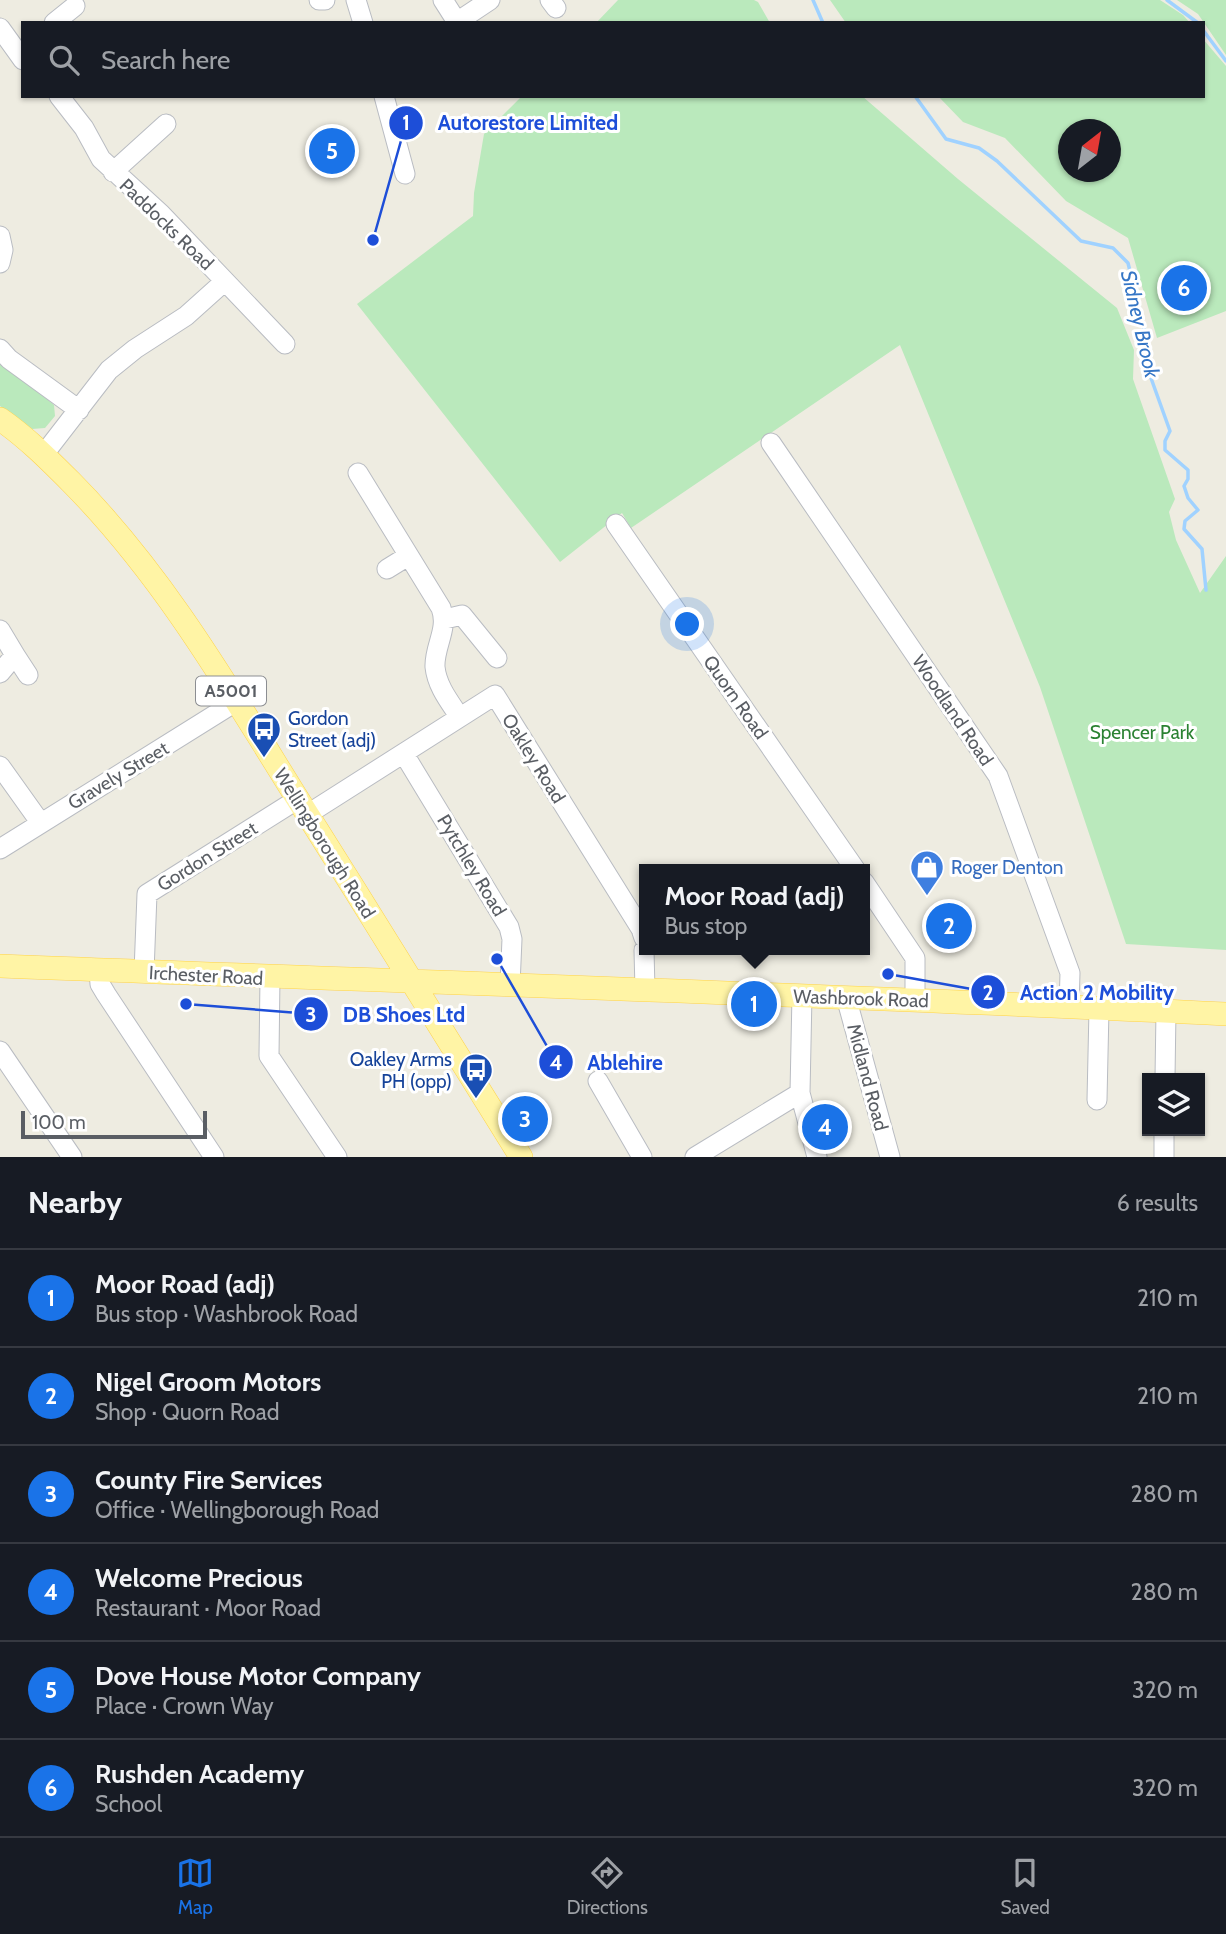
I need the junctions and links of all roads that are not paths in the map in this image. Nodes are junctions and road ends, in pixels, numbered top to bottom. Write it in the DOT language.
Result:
graph roads {
  1 [pos="356,0"];
  2 [pos="443,0"];
  3 [pos="490,0"];
  4 [pos="75,6"];
  5 [pos="56,21"];
  6 [pos="362,21"];
  7 [pos="456,21"];
  8 [pos="458,21"];
  9 [pos="0,28"];
  10 [pos="21,54"];
  11 [pos="61,98"];
  12 [pos="385,98"];
  13 [pos="166,124"];
  14 [pos="113,172"];
  15 [pos="405,174"];
  16 [pos="0,236"];
  17 [pos="0,263"];
  18 [pos="225,281"];
  19 [pos="285,344"];
  20 [pos="0,349"];
  21 [pos="79,410"];
  22 [pos="0,419"];
  23 [pos="771,443"];
  24 [pos="44,454"];
  25 [pos="358,472"];
  26 [pos="616,524"];
  27 [pos="408,556"];
  28 [pos="387,569"];
  29 [pos="445,619"];
  30 [pos="0,630"];
  31 [pos="15,655"];
  32 [pos="497,658"];
  33 [pos="0,673"];
  34 [pos="28,674"];
  35 [pos="237,701"];
  36 [pos="459,716"];
  37 [pos="404,754"];
  38 [pos="0,766"];
  39 [pos="303,807"];
  40 [pos="40,822"];
  41 [pos="0,849"];
  42 [pos="852,864"];
  43 [pos="870,891"];
  44 [pos="639,926"];
  45 [pos="391,948"];
  46 [pos="644,955"];
  47 [pos="0,966"];
  48 [pos="99,970"];
  49 [pos="144,972"];
  50 [pos="270,977"];
  51 [pos="372,980"];
  52 [pos="411,981"];
  53 [pos="468,984"];
  54 [pos="510,985"];
  55 [pos="645,990"];
  56 [pos="802,995"];
  57 [pos="845,997"];
  58 [pos="915,1000"];
  59 [pos="1069,1007"];
  60 [pos="1099,1009"];
  61 [pos="1166,1012"];
  62 [pos="1226,1014"];
  63 [pos="438,1023"];
  64 [pos="0,1051"];
  65 [pos="1165,1073"];
  66 [pos="598,1081"];
  67 [pos="800,1093"];
  68 [pos="1097,1100"];
  69 [pos="1164,1136"];
  70 [pos="72,1157"];
  71 [pos="214,1157"];
  72 [pos="337,1157"];
  73 [pos="521,1157"];
  74 [pos="642,1157"];
  75 [pos="695,1157"];
  76 [pos="817,1157"];
  77 [pos="890,1157"];
  78 [pos="1164,1157"];
  1 -- 6 [label="street"];
  2 -- 7 [label="street"];
  3 -- 8 [label="street"];
  4 -- 5 [label="street"];
  9 -- 10 [label="street"];
  11 -- 14 [label="street, Paddocks Road"];
  12 -- 15 [label="street"];
  13 -- 14 [label="street"];
  14 -- 18 [label="street, Paddocks Road"];
  16 -- 17 [label="street"];
  18 -- 19 [label="street, Paddocks Road"];
  18 -- 21 [label="street"];
  20 -- 21 [label="street"];
  21 -- 24 [label="street"];
  22 -- 24 [label="main road, Wellingborough Road / A5001"];
  23 -- 59 [label="street, Woodland Road"];
  24 -- 35 [label="main road, Wellingborough Road / A5001"];
  25 -- 27 [label="street"];
  26 -- 42 [label="street, Quorn Road"];
  27 -- 28 [label="street"];
  27 -- 29 [label="street"];
  29 -- 32 [label="street"];
  29 -- 36 [label="street"];
  30 -- 31 [label="street"];
  31 -- 33 [label="street"];
  31 -- 34 [label="street"];
  35 -- 39 [label="main road, Wellingborough Road / A5001"];
  35 -- 40 [label="street, Gravely Street"];
  36 -- 37 [label="street, Oakley Road"];
  36 -- 44 [label="street, Oakley Road"];
  37 -- 39 [label="street, Oakley Road"];
  37 -- 54 [label="street, Pytchley Road"];
  38 -- 40 [label="street"];
  39 -- 45 [label="main road, Wellingborough Road / A5001"];
  39 -- 49 [label="street, Gordon Street"];
  40 -- 41 [label="street, Gravely Street"];
  43 -- 58 [label="street"];
  45 -- 51 [label="main road"];
  45 -- 52 [label="main road, Wellingborough Road / A5001"];
  46 -- 55 [label="street"];
  47 -- 48 [label="main road, Irchester Road"];
  48 -- 49 [label="main road, Irchester Road"];
  48 -- 71 [label="street"];
  49 -- 50 [label="main road, Irchester Road"];
  50 -- 51 [label="main road, Irchester Road"];
  50 -- 72 [label="street"];
  51 -- 52 [label="main road, Irchester Road"];
  52 -- 53 [label="main road, Washbrook Road"];
  52 -- 63 [label="main road, Wellingborough Road / A5001"];
  53 -- 54 [label="main road, Washbrook Road"];
  53 -- 63 [label="main road"];
  54 -- 55 [label="main road, Washbrook Road"];
  55 -- 56 [label="main road, Washbrook Road"];
  56 -- 57 [label="main road, Washbrook Road"];
  56 -- 67 [label="street"];
  57 -- 58 [label="main road, Washbrook Road"];
  57 -- 77 [label="street, Midland Road"];
  58 -- 59 [label="main road, Washbrook Road"];
  59 -- 60 [label="main road, Washbrook Road"];
  60 -- 61 [label="main road, Washbrook Road"];
  60 -- 68 [label="street"];
  61 -- 62 [label="main road, Washbrook Road"];
  61 -- 65 [label="street"];
  63 -- 73 [label="main road, Wellingborough Road / A5001"];
  64 -- 70 [label="street"];
  66 -- 74 [label="street"];
  67 -- 75 [label="street"];
  67 -- 76 [label="street"];
  69 -- 78 [label="street"];
}
